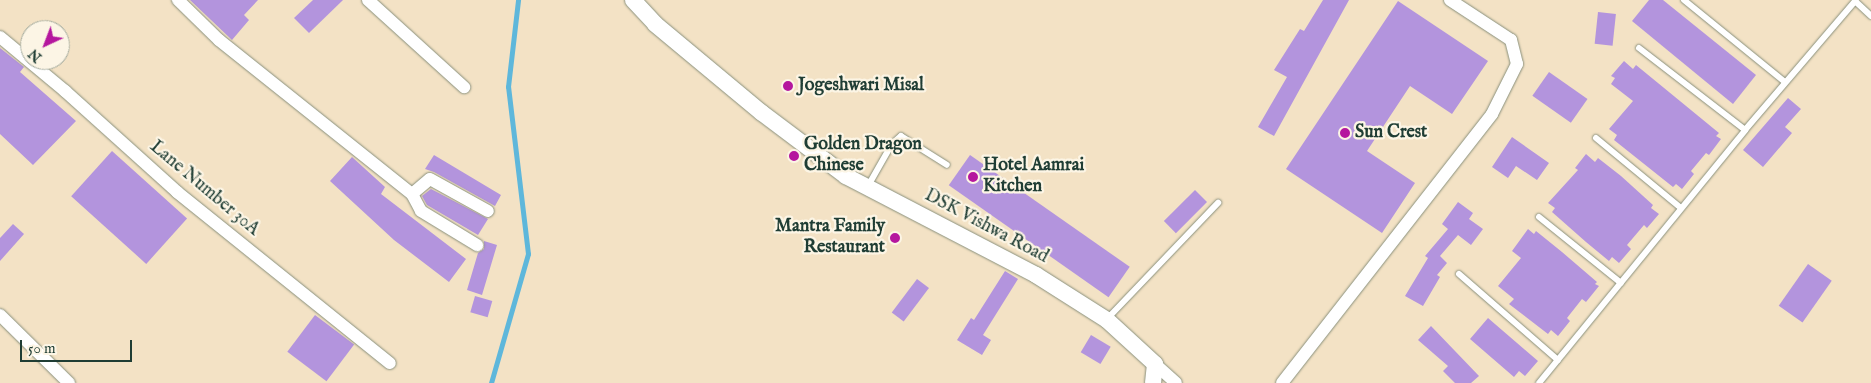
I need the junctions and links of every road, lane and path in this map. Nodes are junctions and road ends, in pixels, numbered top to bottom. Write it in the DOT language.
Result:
graph roads {
  1 [pos="178,0"];
  2 [pos="368,0"];
  3 [pos="633,0"];
  4 [pos="1450,0"];
  5 [pos="1684,0"];
  6 [pos="1871,16"];
  7 [pos="0,37"];
  8 [pos="1639,48"];
  9 [pos="1785,82"];
  10 [pos="464,87"];
  11 [pos="1745,130"];
  12 [pos="1596,138"];
  13 [pos="947,165"];
  14 [pos="867,187"];
  15 [pos="412,194"];
  16 [pos="1218,203"];
  17 [pos="1681,208"];
  18 [pos="488,210"];
  19 [pos="1539,217"];
  20 [pos="477,245"];
  21 [pos="1459,274"];
  22 [pos="1621,283"];
  23 [pos="0,315"];
  24 [pos="1106,320"];
  25 [pos="1558,360"];
  26 [pos="390,362"];
  27 [pos="1155,364"];
  28 [pos="69,383"];
  29 [pos="1153,383"];
  30 [pos="1176,383"];
  31 [pos="1282,383"];
  32 [pos="1539,383"];
  1 -- 15 [label="street"];
  2 -- 10 [label="street"];
  3 -- 14 [label="street, DSK Vishwa Road"];
  4 -- 31 [label="street"];
  5 -- 9 [label="lane"];
  6 -- 9 [label="lane"];
  7 -- 26 [label="street, Lane Number 30A"];
  8 -- 11 [label="lane"];
  9 -- 11 [label="lane"];
  11 -- 17 [label="lane"];
  12 -- 17 [label="lane"];
  13 -- 14 [label="lane"];
  14 -- 24 [label="street, DSK Vishwa Road"];
  15 -- 18 [label="street"];
  15 -- 20 [label="street"];
  16 -- 24 [label="lane"];
  17 -- 22 [label="lane"];
  19 -- 22 [label="lane"];
  21 -- 25 [label="lane"];
  22 -- 25 [label="lane"];
  23 -- 28 [label="street"];
  24 -- 27 [label="street, DSK Vishwa Road"];
  25 -- 32 [label="lane"];
  27 -- 29 [label="street"];
  27 -- 30 [label="street, DSK Vishwa Road"];
}
